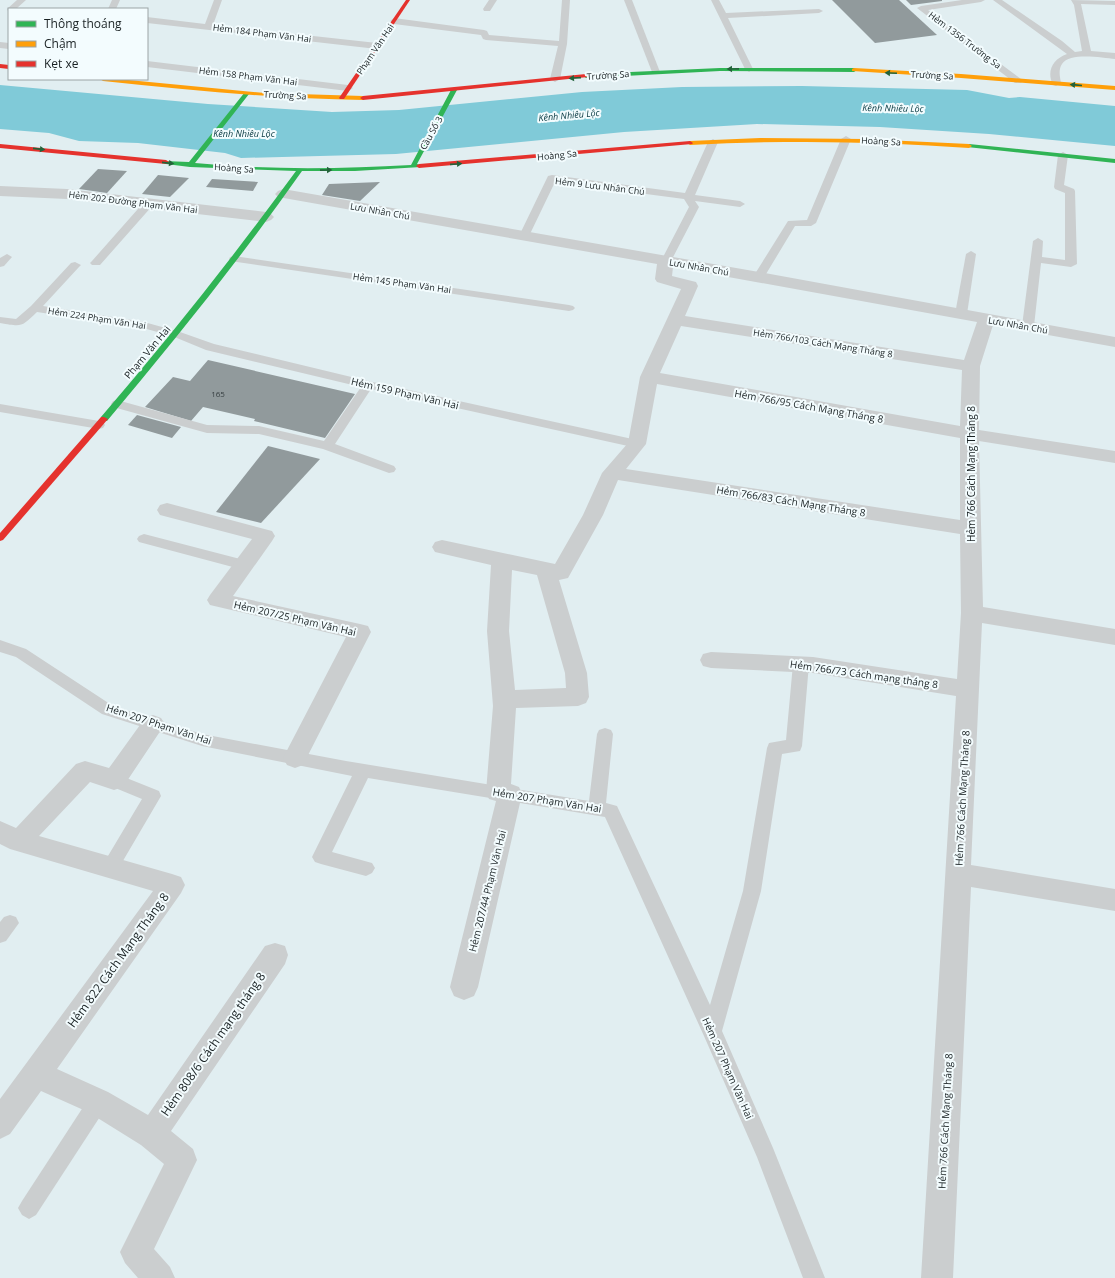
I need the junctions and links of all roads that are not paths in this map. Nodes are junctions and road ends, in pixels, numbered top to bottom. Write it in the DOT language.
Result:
graph roads {
  1 [pos="22,0"];
  2 [pos="218,0"];
  3 [pos="408,0"];
  4 [pos="493,0"];
  5 [pos="566,0"];
  6 [pos="628,0"];
  7 [pos="715,0"];
  8 [pos="809,0"];
  9 [pos="981,0"];
  10 [pos="997,0"];
  11 [pos="1076,1"];
  12 [pos="1115,3"];
  13 [pos="12,8"];
  14 [pos="487,9"];
  15 [pos="724,16"];
  16 [pos="148,20"];
  17 [pos="394,21"];
  18 [pos="208,27"];
  19 [pos="563,44"];
  20 [pos="377,46"];
  21 [pos="1088,54"];
  22 [pos="1074,55"];
  23 [pos="1115,56"];
  24 [pos="148,64"];
  25 [pos="749,69"];
  26 [pos="656,72"];
  27 [pos="555,79"];
  28 [pos="113,80"];
  29 [pos="1018,80"];
  30 [pos="1056,83"];
  31 [pos="348,88"];
  32 [pos="1115,88"];
  33 [pos="454,90"];
  34 [pos="247,93"];
  35 [pos="342,98"];
  36 [pos="846,139"];
  37 [pos="713,142"];
  38 [pos="0,146"];
  39 [pos="1063,155"];
  40 [pos="1115,161"];
  41 [pos="190,165"];
  42 [pos="413,167"];
  43 [pos="298,171"];
  44 [pos="0,191"];
  45 [pos="283,194"];
  46 [pos="688,198"];
  47 [pos="149,203"];
  48 [pos="740,204"];
  49 [pos="266,217"];
  50 [pos="524,236"];
  51 [pos="1038,241"];
  52 [pos="971,254"];
  53 [pos="234,259"];
  54 [pos="1036,259"];
  55 [pos="666,261"];
  56 [pos="96,263"];
  57 [pos="75,265"];
  58 [pos="759,277"];
  59 [pos="35,308"];
  60 [pos="569,308"];
  61 [pos="961,314"];
  62 [pos="986,319"];
  63 [pos="0,320"];
  64 [pos="675,320"];
  65 [pos="1028,326"];
  66 [pos="176,334"];
  67 [pos="1115,342"];
  68 [pos="971,366"];
  69 [pos="649,378"];
  70 [pos="368,385"];
  71 [pos="117,404"];
  72 [pos="0,408"];
  73 [pos="99,425"];
  74 [pos="969,434"];
  75 [pos="637,444"];
  76 [pos="327,446"];
  77 [pos="1115,457"];
  78 [pos="389,469"];
  79 [pos="612,473"];
  80 [pos="167,510"];
  81 [pos="970,529"];
  82 [pos="2,534"];
  83 [pos="144,539"];
  84 [pos="442,547"];
  85 [pos="502,560"];
  86 [pos="244,565"];
  87 [pos="546,570"];
  88 [pos="972,613"];
  89 [pos="1115,637"];
  90 [pos="0,646"];
  91 [pos="711,660"];
  92 [pos="801,664"];
  93 [pos="968,689"];
  94 [pos="505,700"];
  95 [pos="153,724"];
  96 [pos="605,734"];
  97 [pos="296,758"];
  98 [pos="363,771"];
  99 [pos="114,780"];
  100 [pos="504,793"];
  101 [pos="597,808"];
  102 [pos="9,836"];
  103 [pos="111,866"];
  104 [pos="366,868"];
  105 [pos="958,874"];
  106 [pos="1115,900"];
  107 [pos="275,955"];
  108 [pos="464,987"];
  109 [pos="712,1030"];
  110 [pos="40,1068"];
  111 [pos="98,1102"];
  112 [pos="0,1124"];
  113 [pos="152,1134"];
  114 [pos="29,1208"];
  115 [pos="159,1278"];
  116 [pos="814,1278"];
  117 [pos="937,1278"];
  1 -- 13 [label="lane"];
  2 -- 18 [label="lane"];
  3 -- 17 [label="street, Phạm Văn Hai"];
  4 -- 14 [label="lane"];
  5 -- 19 [label="lane"];
  6 -- 26 [label="lane"];
  7 -- 15 [label="lane"];
  8 -- 15 [label="lane"];
  9 -- 29 [label="lane, Hẻm 1356 Trường Sa"];
  10 -- 22 [label="lane"];
  11 -- 12 [label="lane"];
  11 -- 21 [label="lane"];
  15 -- 25 [label="lane"];
  16 -- 18 [label="lane, Hẻm 184 Phạm Văn Hai"];
  17 -- 19 [label="lane"];
  17 -- 20 [label="street, Phạm Văn Hai"];
  18 -- 20 [label="lane, Hẻm 184 Phạm Văn Hai"];
  19 -- 27 [label="lane"];
  20 -- 31 [label="street, Phạm Văn Hai"];
  21 -- 22 [label="lane"];
  21 -- 23 [label="lane"];
  22 -- 30 [label="lane"];
  24 -- 31 [label="lane, Hẻm 158 Phạm Văn Hai"];
  25 -- 26 [label="street, Trường Sa, one-way"];
  29 -- 25 [label="street, Trường Sa, one-way"];
  26 -- 27 [label="street, Trường Sa, one-way"];
  27 -- 33 [label="street, Trường Sa"];
  28 -- 34 [label="street, Trường Sa"];
  29 -- 30 [label="street, Trường Sa"];
  32 -- 30 [label="street, Trường Sa, one-way"];
  31 -- 35 [label="street, Phạm Văn Hai"];
  33 -- 35 [label="street, Trường Sa"];
  33 -- 42 [label="street, Cầu Số 3"];
  34 -- 35 [label="street, Trường Sa"];
  34 -- 41 [label="street"];
  36 -- 37 [label="street, Hoàng Sa"];
  36 -- 39 [label="street, Hoàng Sa"];
  36 -- 58 [label="lane"];
  42 -- 37 [label="street, Hoàng Sa, one-way"];
  37 -- 46 [label="lane"];
  38 -- 41 [label="street, Hoàng Sa, one-way"];
  39 -- 40 [label="street, Hoàng Sa"];
  39 -- 54 [label="lane"];
  41 -- 43 [label="street, Hoàng Sa"];
  43 -- 42 [label="street, Hoàng Sa, one-way"];
  43 -- 45 [label="street, Phạm Văn Hai"];
  44 -- 47 [label="street, Hẻm 202 Đường Phạm Văn Hai"];
  45 -- 49 [label="street, Phạm Văn Hai"];
  45 -- 50 [label="street, Lưu Nhân Chú"];
  46 -- 48 [label="lane"];
  46 -- 50 [label="lane, Hẻm 9 Lưu Nhân Chú"];
  46 -- 55 [label="lane"];
  47 -- 49 [label="street, Hẻm 202 Đường Phạm Văn Hai"];
  47 -- 56 [label="lane"];
  49 -- 53 [label="street, Phạm Văn Hai"];
  50 -- 55 [label="street, Lưu Nhân Chú"];
  51 -- 54 [label="lane"];
  52 -- 61 [label="lane"];
  53 -- 60 [label="lane, Hẻm 145 Phạm Văn Hai"];
  53 -- 66 [label="street, Phạm Văn Hai"];
  54 -- 65 [label="lane"];
  55 -- 58 [label="street, Lưu Nhân Chú"];
  55 -- 64 [label="street"];
  57 -- 59 [label="lane"];
  58 -- 61 [label="street, Lưu Nhân Chú"];
  59 -- 63 [label="lane, Hẻm 224 Phạm Văn Hai"];
  59 -- 66 [label="lane, Hẻm 224 Phạm Văn Hai"];
  61 -- 62 [label="street, Lưu Nhân Chú"];
  62 -- 65 [label="street, Lưu Nhân Chú"];
  62 -- 68 [label="street, Hẻm 766 Cách Mạng Tháng 8"];
  64 -- 68 [label="street, Hẻm 766/103 Cách Mạng Tháng 8"];
  64 -- 69 [label="street"];
  65 -- 67 [label="street, Lưu Nhân Chú"];
  66 -- 70 [label="lane, Hẻm 159 Phạm Văn Hai"];
  66 -- 71 [label="street, Phạm Văn Hai"];
  68 -- 74 [label="street, Hẻm 766 Cách Mạng Tháng 8"];
  69 -- 74 [label="street, Hẻm 766/95 Cách Mạng Tháng 8"];
  69 -- 75 [label="street"];
  70 -- 75 [label="lane, Hẻm 159 Phạm Văn Hai"];
  70 -- 76 [label="lane"];
  71 -- 73 [label="street, Phạm Văn Hai"];
  71 -- 76 [label="lane"];
  72 -- 73 [label="lane"];
  73 -- 82 [label="street, Phạm Văn Hai"];
  74 -- 77 [label="street, Hẻm 766/95 Cách Mạng Tháng 8"];
  74 -- 81 [label="street, Hẻm 766 Cách Mạng Tháng 8"];
  75 -- 79 [label="street"];
  76 -- 78 [label="lane"];
  79 -- 81 [label="street, Hẻm 766/83 Cách Mạng Tháng 8"];
  79 -- 87 [label="street"];
  80 -- 86 [label="street, Hẻm 207/25 Phạm Văn Hai"];
  81 -- 88 [label="street, Hẻm 766 Cách Mạng Tháng 8"];
  83 -- 86 [label="lane"];
  84 -- 85 [label="street"];
  85 -- 87 [label="street"];
  85 -- 94 [label="street, Hẻm 207/44 Phạm Văn Hai"];
  86 -- 97 [label="street, Hẻm 207/25 Phạm Văn Hai"];
  87 -- 94 [label="street"];
  88 -- 89 [label="street"];
  88 -- 93 [label="street, Hẻm 766 Cách Mạng Tháng 8"];
  90 -- 95 [label="lane, Hẻm 207 Phạm Văn Hai"];
  91 -- 92 [label="street, Hẻm 766/73 Cách mạng tháng 8"];
  92 -- 93 [label="street, Hẻm 766/73 Cách mạng tháng 8"];
  92 -- 109 [label="lane"];
  93 -- 105 [label="street, Hẻm 766 Cách Mạng Tháng 8"];
  94 -- 100 [label="street, Hẻm 207/44 Phạm Văn Hai"];
  95 -- 97 [label="lane, Hẻm 207 Phạm Văn Hai"];
  95 -- 99 [label="street"];
  96 -- 101 [label="lane"];
  97 -- 98 [label="lane, Hẻm 207 Phạm Văn Hai"];
  98 -- 100 [label="lane, Hẻm 207 Phạm Văn Hai"];
  98 -- 104 [label="lane"];
  99 -- 102 [label="street"];
  99 -- 103 [label="lane"];
  100 -- 101 [label="lane, Hẻm 207 Phạm Văn Hai"];
  100 -- 108 [label="street, Hẻm 207/44 Phạm Văn Hai"];
  101 -- 109 [label="lane, Hẻm 207 Phạm Văn Hai"];
  102 -- 103 [label="street, Hẻm 822 Cách Mạng Tháng 8"];
  103 -- 110 [label="street, Hẻm 822 Cách Mạng Tháng 8"];
  105 -- 106 [label="street"];
  105 -- 117 [label="street, Hẻm 766 Cách Mạng Tháng 8"];
  107 -- 113 [label="street, Hẻm 808/6 Cách mạng tháng 8"];
  109 -- 116 [label="lane, Hẻm 207 Phạm Văn Hai"];
  110 -- 111 [label="street"];
  110 -- 112 [label="street, Hẻm 822 Cách Mạng Tháng 8"];
  111 -- 113 [label="street"];
  111 -- 114 [label="lane"];
  113 -- 115 [label="street"];
}
